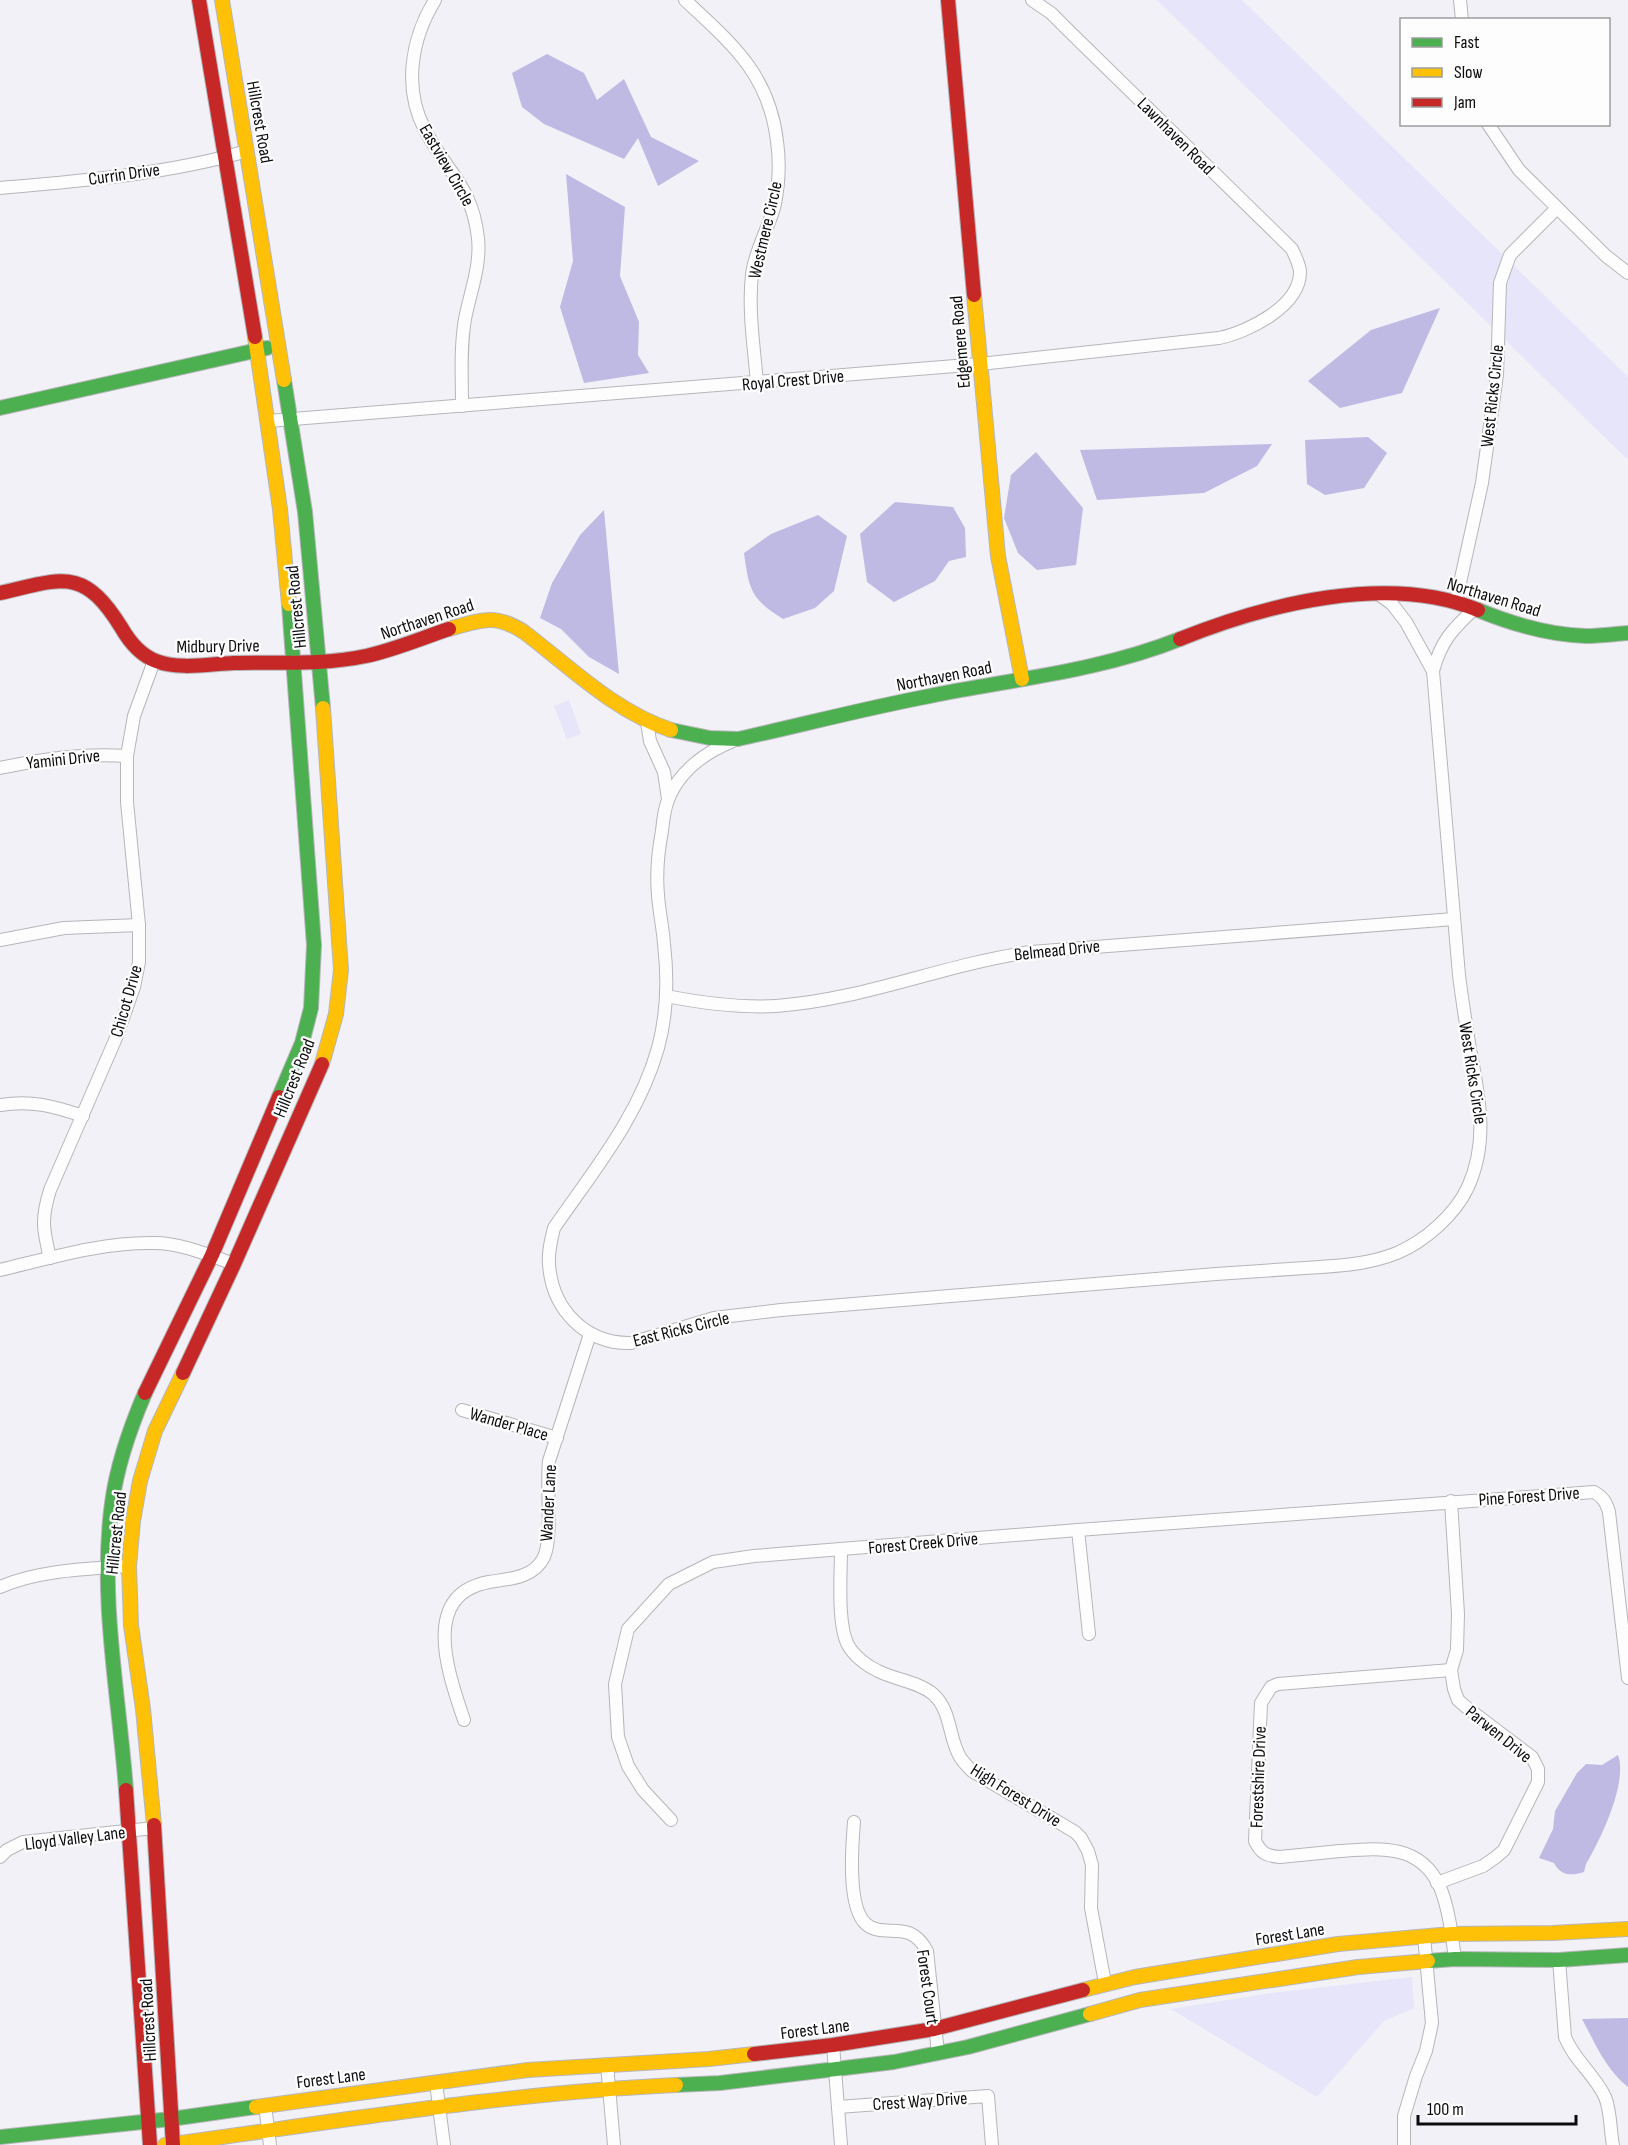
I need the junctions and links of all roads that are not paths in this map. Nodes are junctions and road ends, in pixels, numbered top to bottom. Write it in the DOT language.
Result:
graph roads {
  1 [pos="199,0"];
  2 [pos="222,0"];
  3 [pos="435,0"];
  4 [pos="685,0"];
  5 [pos="948,0"];
  6 [pos="1032,0"];
  7 [pos="1460,0"];
  8 [pos="1462,18"];
  9 [pos="1489,126"];
  10 [pos="247,151"];
  11 [pos="224,158"];
  12 [pos="0,188"];
  13 [pos="1557,208"];
  14 [pos="1628,273"];
  15 [pos="1298,284"];
  16 [pos="279,344"];
  17 [pos="257,351"];
  18 [pos="980,364"];
  19 [pos="757,383"];
  20 [pos="462,406"];
  21 [pos="0,408"];
  22 [pos="290,420"];
  23 [pos="268,421"];
  24 [pos="0,593"];
  25 [pos="1377,593"];
  26 [pos="1456,602"];
  27 [pos="1474,609"];
  28 [pos="1628,633"];
  29 [pos="154,661"];
  30 [pos="320,661"];
  31 [pos="293,662"];
  32 [pos="1433,671"];
  33 [pos="1022,679"];
  34 [pos="647,722"];
  35 [pos="738,739"];
  36 [pos="127,756"];
  37 [pos="0,768"];
  38 [pos="668,799"];
  39 [pos="1454,919"];
  40 [pos="140,925"];
  41 [pos="0,940"];
  42 [pos="666,996"];
  43 [pos="0,1105"];
  44 [pos="83,1116"];
  45 [pos="212,1256"];
  46 [pos="50,1258"];
  47 [pos="234,1264"];
  48 [pos="0,1270"];
  49 [pos="1102,1284"];
  50 [pos="590,1334"];
  51 [pos="462,1410"];
  52 [pos="557,1438"];
  53 [pos="1451,1501"];
  54 [pos="1078,1530"];
  55 [pos="840,1549"];
  56 [pos="129,1566"];
  57 [pos="107,1568"];
  58 [pos="0,1587"];
  59 [pos="1089,1634"];
  60 [pos="1451,1670"];
  61 [pos="1628,1678"];
  62 [pos="464,1720"];
  63 [pos="671,1820"];
  64 [pos="854,1822"];
  65 [pos="154,1828"];
  66 [pos="129,1830"];
  67 [pos="0,1857"];
  68 [pos="1437,1883"];
  69 [pos="1628,1929"];
  70 [pos="1452,1934"];
  71 [pos="1424,1935"];
  72 [pos="1628,1955"];
  73 [pos="1455,1959"];
  74 [pos="1559,1960"];
  75 [pos="1425,1962"];
  76 [pos="1135,1977"];
  77 [pos="1105,1983"];
  78 [pos="1140,2000"];
  79 [pos="934,2030"];
  80 [pos="833,2045"];
  81 [pos="938,2053"];
  82 [pos="607,2064"];
  83 [pos="835,2070"];
  84 [pos="436,2083"];
  85 [pos="609,2088"];
  86 [pos="266,2105"];
  87 [pos="440,2107"];
  88 [pos="838,2107"];
  89 [pos="171,2119"];
  90 [pos="148,2121"];
  91 [pos="268,2130"];
  92 [pos="0,2137"];
  93 [pos="150,2145"];
  94 [pos="170,2145"];
  95 [pos="270,2145"];
  96 [pos="444,2145"];
  97 [pos="614,2145"];
  98 [pos="841,2145"];
  99 [pos="992,2145"];
  100 [pos="1404,2145"];
  101 [pos="1613,2145"];
  1 -- 11 [label="main road, Hillcrest Road"];
  2 -- 10 [label="main road, Hillcrest Road"];
  3 -- 20 [label="street, Eastview Circle"];
  4 -- 19 [label="street, Westmere Circle"];
  5 -- 18 [label="main road, Edgemere Road"];
  6 -- 15 [label="street, Lawnhaven Road"];
  7 -- 8 [label="street"];
  9 -- 13 [label="street"];
  10 -- 11 [label="street, Currin Drive"];
  10 -- 16 [label="main road, Hillcrest Road"];
  11 -- 12 [label="street, Currin Drive"];
  11 -- 17 [label="main road, Hillcrest Road"];
  13 -- 14 [label="street"];
  13 -- 26 [label="street, West Ricks Circle"];
  15 -- 18 [label="street, Royal Crest Drive"];
  16 -- 17 [label="main road"];
  16 -- 22 [label="main road, Hillcrest Road"];
  17 -- 21 [label="main road"];
  17 -- 23 [label="main road, Hillcrest Road"];
  18 -- 19 [label="street, Royal Crest Drive"];
  18 -- 33 [label="main road, Edgemere Road"];
  19 -- 20 [label="street, Royal Crest Drive"];
  20 -- 22 [label="street, Royal Crest Drive"];
  22 -- 23 [label="street, Royal Crest Drive"];
  22 -- 30 [label="main road, Hillcrest Road"];
  23 -- 31 [label="main road, Hillcrest Road"];
  24 -- 29 [label="main road, Midbury Drive"];
  25 -- 26 [label="main road, Northaven Road"];
  25 -- 32 [label="street, West Ricks Circle"];
  25 -- 33 [label="main road, Northaven Road"];
  26 -- 27 [label="main road, Northaven Road"];
  27 -- 28 [label="main road, Northaven Road"];
  27 -- 32 [label="street, West Ricks Circle"];
  29 -- 31 [label="main road, Midbury Drive"];
  29 -- 36 [label="street, Chicot Drive"];
  30 -- 31 [label="main road, Northaven Road"];
  30 -- 34 [label="main road, Northaven Road"];
  30 -- 47 [label="main road, Hillcrest Road"];
  31 -- 45 [label="main road, Hillcrest Road"];
  32 -- 39 [label="street, West Ricks Circle"];
  33 -- 35 [label="main road, Northaven Road"];
  34 -- 35 [label="main road, Northaven Road"];
  34 -- 38 [label="street, East Ricks Circle"];
  35 -- 38 [label="street, East Ricks Circle"];
  36 -- 37 [label="street, Yamini Drive"];
  36 -- 40 [label="street, Chicot Drive"];
  38 -- 42 [label="street, East Ricks Circle"];
  39 -- 42 [label="street, Belmead Drive"];
  39 -- 49 [label="street, West Ricks Circle"];
  40 -- 41 [label="street"];
  40 -- 44 [label="street, Chicot Drive"];
  42 -- 50 [label="street, East Ricks Circle"];
  43 -- 44 [label="street"];
  44 -- 46 [label="street, Chicot Drive"];
  45 -- 46 [label="street"];
  45 -- 47 [label="street"];
  45 -- 57 [label="main road, Hillcrest Road"];
  46 -- 48 [label="street"];
  47 -- 56 [label="main road, Hillcrest Road"];
  49 -- 50 [label="street, East Ricks Circle"];
  50 -- 52 [label="street, Wander Lane"];
  51 -- 52 [label="street, Wander Place"];
  52 -- 62 [label="street, Wander Lane"];
  53 -- 54 [label="street, Forest Creek Drive"];
  53 -- 60 [label="street, Parwen Drive"];
  53 -- 61 [label="street, Pine Forest Drive"];
  54 -- 55 [label="street, Forest Creek Drive"];
  54 -- 59 [label="street"];
  55 -- 63 [label="street, Forest Creek Drive"];
  55 -- 77 [label="street, High Forest Drive"];
  56 -- 57 [label="street"];
  56 -- 65 [label="main road, Hillcrest Road"];
  57 -- 58 [label="street"];
  57 -- 66 [label="main road, Hillcrest Road"];
  60 -- 68 [label="street, Parwen Drive"];
  60 -- 68 [label="street, Forestshire Drive"];
  64 -- 79 [label="street, Forest Court"];
  65 -- 66 [label="street, Lloyd Valley Lane"];
  65 -- 89 [label="main road, Hillcrest Road"];
  66 -- 67 [label="street, Lloyd Valley Lane"];
  66 -- 90 [label="main road, Hillcrest Road"];
  68 -- 70 [label="street, Forestshire Drive"];
  69 -- 70 [label="main road, Forest Lane"];
  70 -- 71 [label="main road, Forest Lane"];
  70 -- 73 [label="street, Forestshire Drive"];
  71 -- 75 [label="street"];
  71 -- 76 [label="main road, Forest Lane"];
  72 -- 74 [label="main road"];
  73 -- 74 [label="main road"];
  73 -- 75 [label="main road"];
  74 -- 101 [label="street"];
  75 -- 78 [label="main road"];
  75 -- 100 [label="street"];
  76 -- 77 [label="main road, Forest Lane"];
  76 -- 78 [label="main road"];
  77 -- 79 [label="main road, Forest Lane"];
  78 -- 81 [label="main road"];
  79 -- 80 [label="main road, Forest Lane"];
  79 -- 81 [label="street, Forest Court"];
  80 -- 82 [label="main road, Forest Lane"];
  80 -- 83 [label="street"];
  81 -- 83 [label="main road"];
  82 -- 84 [label="main road, Forest Lane"];
  82 -- 85 [label="street"];
  83 -- 85 [label="main road"];
  83 -- 88 [label="street"];
  84 -- 86 [label="main road, Forest Lane"];
  84 -- 87 [label="street"];
  85 -- 87 [label="main road"];
  85 -- 97 [label="street"];
  86 -- 89 [label="main road, Forest Lane"];
  86 -- 91 [label="street"];
  87 -- 91 [label="main road"];
  87 -- 96 [label="street"];
  88 -- 98 [label="street"];
  88 -- 99 [label="street, Crest Way Drive"];
  89 -- 90 [label="main road, Forest Lane"];
  89 -- 94 [label="main road, Hillcrest Road"];
  90 -- 92 [label="main road, Forest Lane"];
  90 -- 93 [label="main road, Hillcrest Road"];
  91 -- 94 [label="main road"];
  91 -- 95 [label="street"];
}
